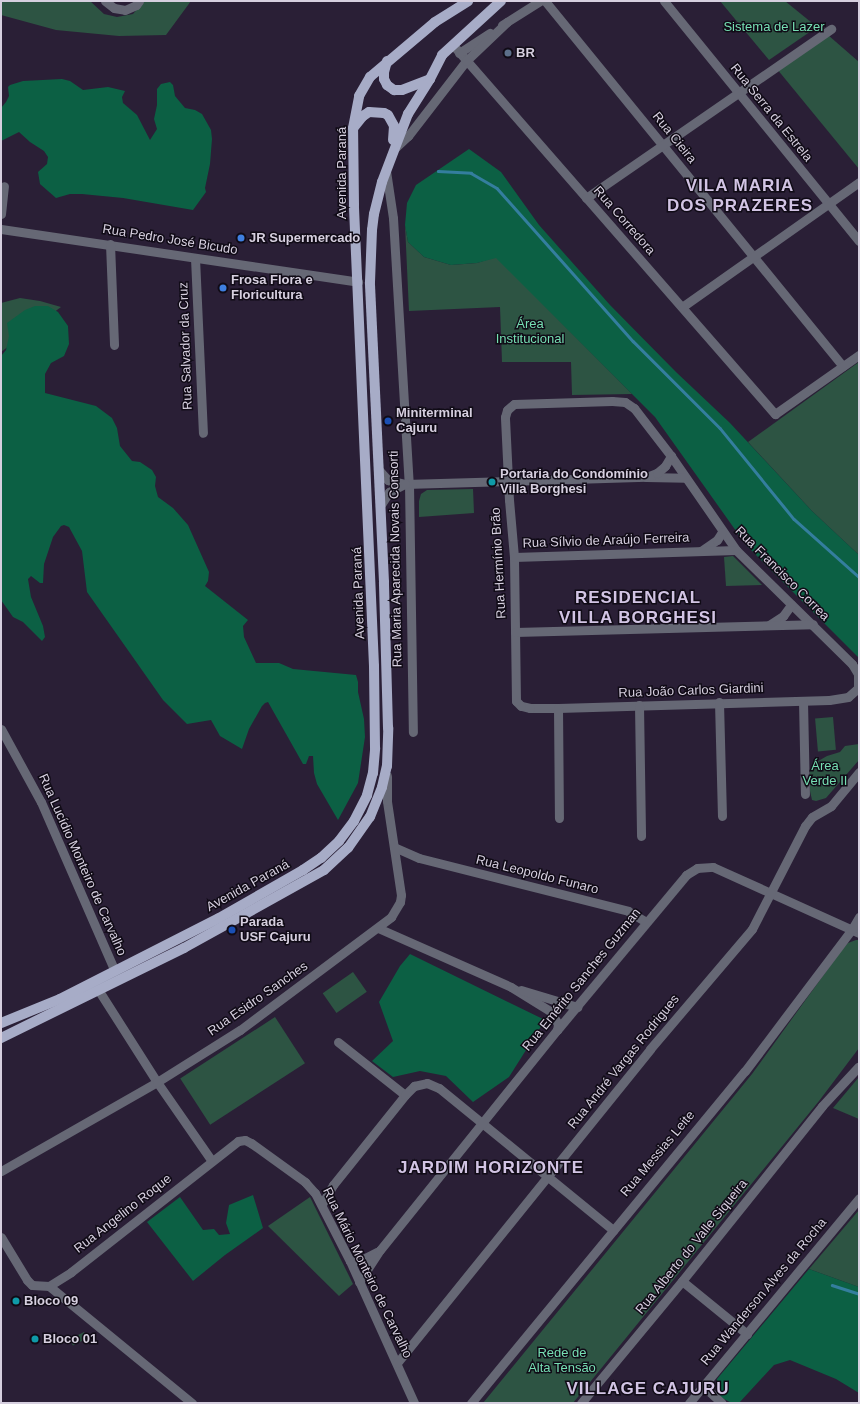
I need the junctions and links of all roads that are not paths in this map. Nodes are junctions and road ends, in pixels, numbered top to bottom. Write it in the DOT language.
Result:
graph roads {
  1 [pos="106,1"];
  2 [pos="138,1"];
  3 [pos="468,1"];
  4 [pos="501,1"];
  5 [pos="540,1"];
  6 [pos="545,1"];
  7 [pos="664,1"];
  8 [pos="507,22"];
  9 [pos="831,29"];
  10 [pos="456,49"];
  11 [pos="387,61"];
  12 [pos="466,61"];
  13 [pos="430,79"];
  14 [pos="738,93"];
  15 [pos="353,128"];
  16 [pos="662,145"];
  17 [pos="392,150"];
  18 [pos="386,171"];
  19 [pos="859,182"];
  20 [pos="4,186"];
  21 [pos="586,198"];
  22 [pos="828,203"];
  23 [pos="1,214"];
  24 [pos="1,229"];
  25 [pos="859,241"];
  26 [pos="110,244"];
  27 [pos="753,256"];
  28 [pos="195,258"];
  29 [pos="358,282"];
  30 [pos="682,307"];
  31 [pos="114,346"];
  32 [pos="859,354"];
  33 [pos="843,366"];
  34 [pos="625,402"];
  35 [pos="203,433"];
  36 [pos="671,456"];
  37 [pos="378,469"];
  38 [pos="646,477"];
  39 [pos="685,478"];
  40 [pos="508,480"];
  41 [pos="407,484"];
  42 [pos="380,506"];
  43 [pos="722,532"];
  44 [pos="736,550"];
  45 [pos="700,552"];
  46 [pos="514,557"];
  47 [pos="791,605"];
  48 [pos="813,624"];
  49 [pos="766,626"];
  50 [pos="515,632"];
  51 [pos="858,688"];
  52 [pos="802,700"];
  53 [pos="719,702"];
  54 [pos="521,706"];
  55 [pos="639,706"];
  56 [pos="558,708"];
  57 [pos="1,729"];
  58 [pos="413,732"];
  59 [pos="386,766"];
  60 [pos="859,772"];
  61 [pos="805,794"];
  62 [pos="722,816"];
  63 [pos="559,818"];
  64 [pos="641,836"];
  65 [pos="394,847"];
  66 [pos="419,858"];
  67 [pos="398,873"];
  68 [pos="769,894"];
  69 [pos="859,917"];
  70 [pos="646,922"];
  71 [pos="378,928"];
  72 [pos="856,931"];
  73 [pos="115,971"];
  74 [pos="511,987"];
  75 [pos="99,991"];
  76 [pos="576,1007"];
  77 [pos="1,1023"];
  78 [pos="557,1030"];
  79 [pos="1,1038"];
  80 [pos="338,1042"];
  81 [pos="859,1066"];
  82 [pos="157,1082"];
  83 [pos="405,1095"];
  84 [pos="482,1124"];
  85 [pos="212,1160"];
  86 [pos="1,1171"];
  87 [pos="548,1177"];
  88 [pos="334,1185"];
  89 [pos="315,1193"];
  90 [pos="859,1198"];
  91 [pos="322,1204"];
  92 [pos="613,1230"];
  93 [pos="1,1237"];
  94 [pos="380,1250"];
  95 [pos="350,1261"];
  96 [pos="682,1281"];
  97 [pos="359,1282"];
  98 [pos="49,1286"];
  99 [pos="747,1334"];
  100 [pos="397,1363"];
  101 [pos="703,1386"];
  102 [pos="192,1403"];
  103 [pos="414,1403"];
  104 [pos="471,1403"];
  105 [pos="581,1403"];
  106 [pos="689,1403"];
  107 [pos="722,1403"];
  1 -- 2 [label="street"];
  3 -- 11 [label="main road, Avenida Paraná"];
  4 -- 10 [label="main road, Avenida Paraná"];
  5 -- 8 [label="street, Avenida Paraná"];
  6 -- 16 [label="street, Rua Cieira"];
  7 -- 14 [label="street, Rua Serra da Estrela"];
  8 -- 10 [label="street, Avenida Paraná"];
  8 -- 12 [label="street, Avenida Paraná"];
  9 -- 14 [label="street"];
  10 -- 12 [label="street, Rua Corredora"];
  10 -- 13 [label="main road, Avenida Paraná"];
  11 -- 13 [label="main road"];
  11 -- 15 [label="main road, Avenida Paraná"];
  12 -- 17 [label="street, Avenida Paraná"];
  12 -- 21 [label="street, Rua Corredora"];
  13 -- 17 [label="main road, Avenida Paraná"];
  14 -- 16 [label="street"];
  14 -- 22 [label="street, Rua Serra da Estrela"];
  15 -- 17 [label="main road"];
  15 -- 29 [label="main road, Avenida Paraná"];
  16 -- 21 [label="street"];
  16 -- 27 [label="street, Rua Cieira"];
  17 -- 18 [label="main road, Avenida Paraná"];
  18 -- 37 [label="main road, Avenida Paraná"];
  18 -- 41 [label="street, Rua Maria Aparecida Novais Consorti"];
  19 -- 22 [label="street"];
  20 -- 23 [label="street"];
  21 -- 30 [label="street, Rua Corredora"];
  22 -- 25 [label="street, Rua Serra da Estrela"];
  22 -- 27 [label="street"];
  24 -- 26 [label="street, Rua Pedro José Bicudo"];
  26 -- 28 [label="street, Rua Pedro José Bicudo"];
  26 -- 31 [label="street"];
  27 -- 30 [label="street"];
  27 -- 33 [label="street, Rua Cieira"];
  28 -- 29 [label="street, Rua Pedro José Bicudo"];
  28 -- 35 [label="street, Rua Salvador da Cruz"];
  29 -- 73 [label="main road, Avenida Paraná"];
  30 -- 33 [label="street, Rua Corredora"];
  32 -- 33 [label="street"];
  34 -- 36 [label="street, Rua Francisco Correa"];
  34 -- 40 [label="street, Rua Hermínio Brão"];
  36 -- 38 [label="street"];
  36 -- 39 [label="street, Rua Francisco Correa"];
  37 -- 41 [label="street"];
  37 -- 42 [label="main road, Avenida Paraná"];
  38 -- 39 [label="street"];
  38 -- 40 [label="street"];
  39 -- 43 [label="street, Rua Francisco Correa"];
  40 -- 41 [label="street"];
  40 -- 46 [label="street, Rua Hermínio Brão"];
  41 -- 42 [label="street"];
  41 -- 58 [label="street, Rua Maria Aparecida Novais Consorti"];
  42 -- 59 [label="main road, Avenida Paraná"];
  43 -- 44 [label="street, Rua Francisco Correa"];
  43 -- 45 [label="street, Rua Sílvio de Araújo Ferreira"];
  44 -- 45 [label="street, Rua Sílvio de Araújo Ferreira"];
  44 -- 47 [label="street, Rua Francisco Correa"];
  45 -- 46 [label="street, Rua Sílvio de Araújo Ferreira"];
  46 -- 50 [label="street, Rua Hermínio Brão"];
  47 -- 48 [label="street, Rua Francisco Correa"];
  47 -- 49 [label="street"];
  48 -- 49 [label="street"];
  48 -- 51 [label="street, Rua Francisco Correa"];
  49 -- 50 [label="street"];
  50 -- 54 [label="street, Rua Hermínio Brão"];
  51 -- 52 [label="street, Rua João Carlos Giardini"];
  52 -- 53 [label="street, Rua João Carlos Giardini"];
  52 -- 61 [label="street"];
  53 -- 55 [label="street, Rua João Carlos Giardini"];
  53 -- 62 [label="street"];
  54 -- 56 [label="street, Rua João Carlos Giardini"];
  55 -- 56 [label="street, Rua João Carlos Giardini"];
  55 -- 64 [label="street"];
  56 -- 63 [label="street"];
  57 -- 73 [label="street, Rua Lucídio Monteiro de Carvalho"];
  59 -- 65 [label="street, Rua Esidro Sanches"];
  59 -- 75 [label="main road, Avenida Paraná"];
  60 -- 68 [label="street, Rua André Vargas Rodrigues"];
  65 -- 66 [label="street, Rua Leopoldo Funaro"];
  65 -- 67 [label="street, Rua Esidro Sanches"];
  66 -- 67 [label="street"];
  66 -- 70 [label="street, Rua Leopoldo Funaro"];
  67 -- 71 [label="street, Rua Esidro Sanches"];
  68 -- 70 [label="street, Rua Emérito Sanches Guzman"];
  68 -- 72 [label="street, Rua Emérito Sanches Guzman"];
  68 -- 87 [label="street, Rua André Vargas Rodrigues"];
  69 -- 72 [label="street, Rua Messias Leite"];
  70 -- 76 [label="street, Rua Emérito Sanches Guzman"];
  71 -- 74 [label="street"];
  71 -- 82 [label="street, Rua Esidro Sanches"];
  72 -- 92 [label="street, Rua Messias Leite"];
  73 -- 77 [label="main road, Avenida Paraná"];
  74 -- 76 [label="street"];
  74 -- 78 [label="street"];
  75 -- 79 [label="main road, Avenida Paraná"];
  75 -- 82 [label="street"];
  76 -- 78 [label="street, Rua Emérito Sanches Guzman"];
  78 -- 84 [label="street, Rua Emérito Sanches Guzman"];
  80 -- 83 [label="street"];
  81 -- 96 [label="street, Rua Alberto do Valle Siqueira"];
  82 -- 85 [label="street"];
  82 -- 86 [label="street, Rua Esidro Sanches"];
  83 -- 84 [label="street"];
  83 -- 88 [label="street"];
  84 -- 87 [label="street"];
  84 -- 94 [label="street, Rua Emérito Sanches Guzman"];
  85 -- 89 [label="street, Rua Mário Monteiro de Carvalho"];
  85 -- 98 [label="street, Rua Angelino Roque"];
  87 -- 92 [label="street"];
  87 -- 100 [label="street, Rua André Vargas Rodrigues"];
  88 -- 89 [label="street"];
  88 -- 91 [label="street"];
  89 -- 91 [label="street, Rua Mário Monteiro de Carvalho"];
  90 -- 99 [label="street, Rua Wanderson Alves da Rocha"];
  91 -- 95 [label="street, Rua Mário Monteiro de Carvalho"];
  92 -- 104 [label="street, Rua Messias Leite"];
  93 -- 98 [label="street"];
  94 -- 95 [label="street, Rua Emérito Sanches Guzman"];
  94 -- 97 [label="street, Rua Emérito Sanches Guzman"];
  95 -- 97 [label="street, Rua Mário Monteiro de Carvalho"];
  96 -- 99 [label="street"];
  96 -- 105 [label="street, Rua Alberto do Valle Siqueira"];
  97 -- 100 [label="street, Rua Mário Monteiro de Carvalho"];
  98 -- 102 [label="street"];
  99 -- 101 [label="street, Rua Wanderson Alves da Rocha"];
  100 -- 103 [label="street, Rua Mário Monteiro de Carvalho"];
  101 -- 106 [label="street, Rua Wanderson Alves da Rocha"];
  101 -- 107 [label="street"];
}
